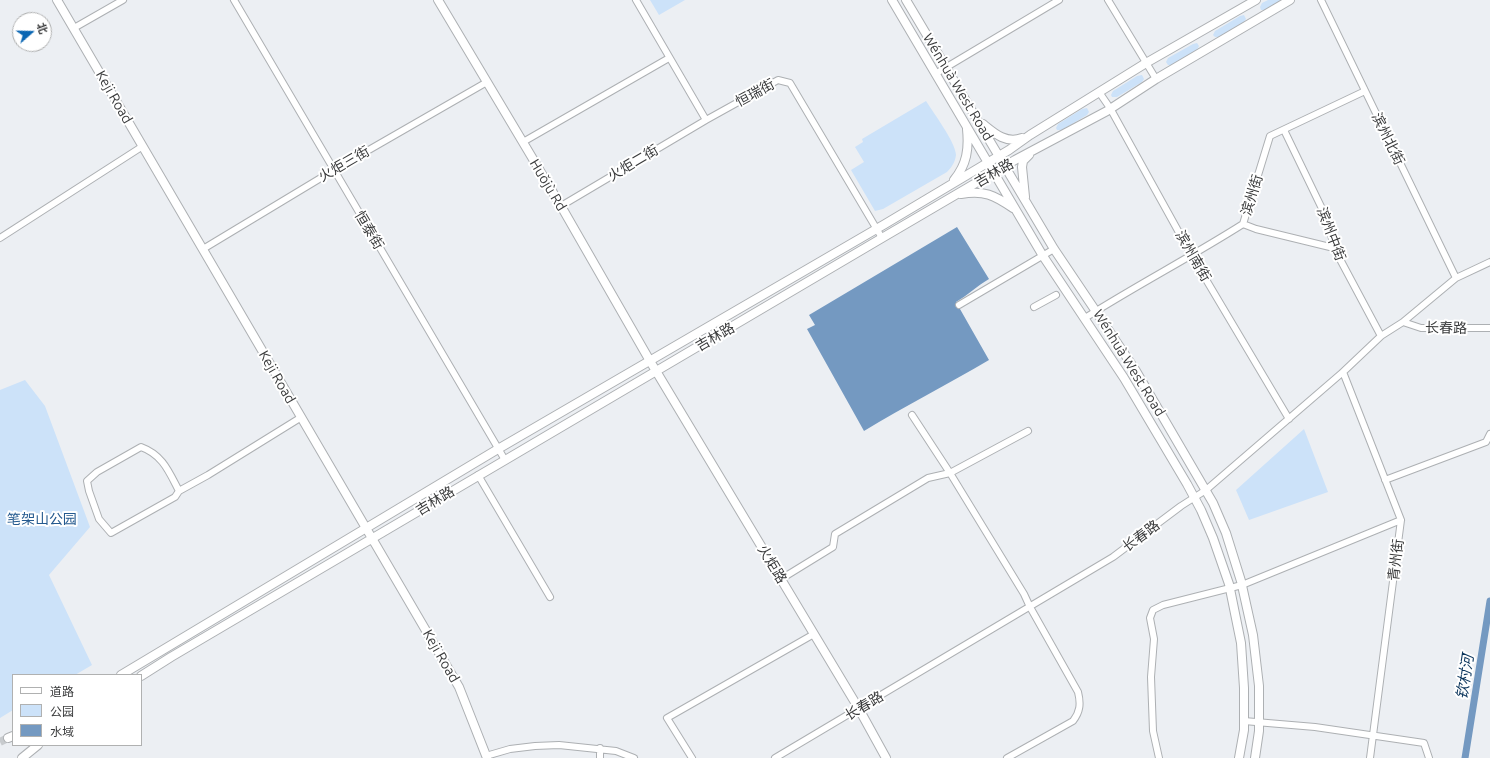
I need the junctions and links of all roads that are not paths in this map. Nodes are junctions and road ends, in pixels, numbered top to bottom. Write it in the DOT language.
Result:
graph roads {
  1 [pos="57,0"];
  2 [pos="123,0"];
  3 [pos="234,0"];
  4 [pos="438,0"];
  5 [pos="636,0"];
  6 [pos="892,0"];
  7 [pos="906,0"];
  8 [pos="1059,0"];
  9 [pos="1108,0"];
  10 [pos="1256,0"];
  11 [pos="1290,0"];
  12 [pos="1321,0"];
  13 [pos="74,28"];
  14 [pos="669,58"];
  15 [pos="1146,63"];
  16 [pos="946,68"];
  17 [pos="935,74"];
  18 [pos="1156,79"];
  19 [pos="487,82"];
  20 [pos="1365,90"];
  21 [pos="1099,92"];
  22 [pos="1110,108"];
  23 [pos="706,120"];
  24 [pos="978,121"];
  25 [pos="967,126"];
  26 [pos="1284,130"];
  27 [pos="1030,135"];
  28 [pos="523,142"];
  29 [pos="143,146"];
  30 [pos="1036,149"];
  31 [pos="999,156"];
  32 [pos="988,162"];
  33 [pos="1005,166"];
  34 [pos="334,170"];
  35 [pos="994,172"];
  36 [pos="952,183"];
  37 [pos="956,195"];
  38 [pos="1026,202"];
  39 [pos="561,206"];
  40 [pos="1016,209"];
  41 [pos="1243,224"];
  42 [pos="876,229"];
  43 [pos="0,238"];
  44 [pos="882,238"];
  45 [pos="1334,248"];
  46 [pos="203,249"];
  47 [pos="1054,249"];
  48 [pos="1043,256"];
  49 [pos="1192,256"];
  50 [pos="1490,262"];
  51 [pos="1456,278"];
  52 [pos="1056,295"];
  53 [pos="959,304"];
  54 [pos="1034,307"];
  55 [pos="1096,311"];
  56 [pos="1085,318"];
  57 [pos="1403,322"];
  58 [pos="1490,328"];
  59 [pos="1380,336"];
  60 [pos="650,361"];
  61 [pos="656,371"];
  62 [pos="1343,372"];
  63 [pos="912,415"];
  64 [pos="300,418"];
  65 [pos="1289,419"];
  66 [pos="1028,431"];
  67 [pos="1490,434"];
  68 [pos="498,449"];
  69 [pos="505,460"];
  70 [pos="950,473"];
  71 [pos="478,476"];
  72 [pos="1385,480"];
  73 [pos="1206,490"];
  74 [pos="179,491"];
  75 [pos="1195,497"];
  76 [pos="1401,520"];
  77 [pos="366,529"];
  78 [pos="372,539"];
  79 [pos="781,579"];
  80 [pos="1242,585"];
  81 [pos="1230,588"];
  82 [pos="550,597"];
  83 [pos="1030,607"];
  84 [pos="814,634"];
  85 [pos="123,674"];
  86 [pos="142,675"];
  87 [pos="859,709"];
  88 [pos="1244,721"];
  89 [pos="1259,722"];
  90 [pos="1373,736"];
  91 [pos="37,746"];
  92 [pos="600,748"];
  93 [pos="487,757"];
  94 [pos="22,758"];
  95 [pos="600,758"];
  96 [pos="634,758"];
  97 [pos="692,758"];
  98 [pos="775,758"];
  99 [pos="886,758"];
  100 [pos="1006,758"];
  101 [pos="1159,758"];
  102 [pos="1239,758"];
  103 [pos="1255,758"];
  104 [pos="1370,758"];
  105 [pos="1429,758"];
  1 -- 13 [label="main road, Keji Road"];
  2 -- 13 [label="street"];
  3 -- 34 [label="street, 恒泰街"];
  4 -- 19 [label="main road, Huǒjù Rd"];
  5 -- 14 [label="street"];
  6 -- 17 [label="main road, Wénhuà West Road"];
  7 -- 16 [label="main road, Wénhuà West Road"];
  8 -- 16 [label="street"];
  9 -- 15 [label="street"];
  10 -- 15 [label="main road, 吉林路"];
  11 -- 18 [label="main road, 吉林路"];
  12 -- 20 [label="street, 滨州北街"];
  13 -- 29 [label="main road, Keji Road"];
  14 -- 23 [label="street"];
  14 -- 28 [label="street"];
  15 -- 18 [label="street"];
  15 -- 21 [label="main road, 吉林路"];
  16 -- 17 [label="street"];
  16 -- 24 [label="main road, Wénhuà West Road"];
  17 -- 25 [label="main road, Wénhuà West Road"];
  18 -- 22 [label="main road, 吉林路"];
  19 -- 28 [label="main road, Huǒjù Rd"];
  19 -- 34 [label="street, 火炬三街"];
  20 -- 26 [label="street, 滨州街"];
  20 -- 51 [label="street, 滨州北街"];
  21 -- 22 [label="street, 滨州南街"];
  21 -- 27 [label="main road, 吉林路"];
  22 -- 30 [label="main road, 吉林路"];
  22 -- 49 [label="street, 滨州南街"];
  23 -- 39 [label="street, 火炬二街"];
  23 -- 42 [label="street, 恒瑞街"];
  24 -- 27 [label="main road"];
  24 -- 31 [label="main road, Wénhuà West Road"];
  25 -- 32 [label="main road, Wénhuà West Road"];
  25 -- 36 [label="main road"];
  26 -- 41 [label="street, 滨州街"];
  26 -- 45 [label="street, 滨州中街"];
  27 -- 31 [label="main road, 吉林路"];
  28 -- 39 [label="main road, Huǒjù Rd"];
  29 -- 43 [label="street"];
  29 -- 46 [label="main road, Keji Road"];
  30 -- 33 [label="main road, 吉林路"];
  30 -- 38 [label="main road"];
  31 -- 32 [label="main road, 吉林路"];
  31 -- 33 [label="main road, Wénhuà West Road"];
  32 -- 35 [label="main road, Wénhuà West Road"];
  32 -- 36 [label="main road, 吉林路"];
  33 -- 35 [label="main road, 吉林路"];
  33 -- 38 [label="main road, Wénhuà West Road"];
  34 -- 46 [label="street, 火炬三街"];
  34 -- 68 [label="street, 恒泰街"];
  35 -- 37 [label="main road, 吉林路"];
  35 -- 40 [label="main road, Wénhuà West Road"];
  36 -- 42 [label="main road, 吉林路"];
  37 -- 40 [label="main road"];
  37 -- 44 [label="main road, 吉林路"];
  38 -- 47 [label="main road, Wénhuà West Road"];
  39 -- 60 [label="main road, Huǒjù Rd"];
  40 -- 48 [label="main road, Wénhuà West Road"];
  41 -- 45 [label="street"];
  41 -- 49 [label="street, 滨州街"];
  42 -- 44 [label="street, 恒瑞街"];
  42 -- 60 [label="main road, 吉林路"];
  44 -- 61 [label="main road, 吉林路"];
  45 -- 59 [label="street, 滨州中街"];
  46 -- 64 [label="main road, Keji Road"];
  47 -- 48 [label="street"];
  47 -- 55 [label="main road, Wénhuà West Road"];
  48 -- 53 [label="street"];
  48 -- 56 [label="main road, Wénhuà West Road"];
  49 -- 55 [label="street, 滨州街"];
  49 -- 65 [label="street, 滨州南街"];
  50 -- 51 [label="street"];
  51 -- 57 [label="street"];
  52 -- 54 [label="street"];
  55 -- 56 [label="street, 滨州街"];
  55 -- 73 [label="main road, Wénhuà West Road"];
  56 -- 75 [label="main road, Wénhuà West Road"];
  57 -- 58 [label="street, 长春路"];
  57 -- 59 [label="street, 长春路"];
  59 -- 62 [label="street, 长春路"];
  60 -- 61 [label="main road, Huǒjù Rd"];
  60 -- 68 [label="main road, 吉林路"];
  61 -- 69 [label="main road, 吉林路"];
  61 -- 79 [label="main road, 火炬路"];
  62 -- 65 [label="street, 长春路"];
  62 -- 72 [label="street, 青州街"];
  63 -- 70 [label="street"];
  64 -- 74 [label="street"];
  64 -- 77 [label="main road, Keji Road"];
  65 -- 73 [label="street, 长春路"];
  66 -- 70 [label="street"];
  67 -- 72 [label="street"];
  68 -- 69 [label="street, 恒泰街"];
  68 -- 77 [label="main road, 吉林路"];
  69 -- 71 [label="main road, 吉林路"];
  70 -- 79 [label="street"];
  70 -- 83 [label="street"];
  71 -- 78 [label="main road, 吉林路"];
  71 -- 82 [label="street"];
  72 -- 76 [label="street, 青州街"];
  73 -- 75 [label="street, 长春路"];
  73 -- 80 [label="main road, Wénhuà West Road"];
  74 -- 74 [label="street"];
  75 -- 81 [label="main road, Wénhuà West Road"];
  75 -- 83 [label="street, 长春路"];
  76 -- 80 [label="street"];
  76 -- 90 [label="street, 青州街"];
  77 -- 78 [label="main road, Keji Road"];
  77 -- 85 [label="main road, 吉林路"];
  78 -- 86 [label="main road, 吉林路"];
  78 -- 93 [label="main road, Keji Road"];
  79 -- 84 [label="main road, 火炬路"];
  80 -- 81 [label="street"];
  80 -- 89 [label="main road, Wénhuà West Road"];
  81 -- 88 [label="main road, Wénhuà West Road"];
  81 -- 101 [label="street"];
  83 -- 87 [label="street, 长春路"];
  83 -- 100 [label="street"];
  84 -- 87 [label="main road, 火炬路"];
  84 -- 97 [label="street"];
  87 -- 98 [label="street, 长春路"];
  87 -- 99 [label="main road, 火炬路"];
  88 -- 89 [label="street"];
  88 -- 102 [label="main road, Wénhuà West Road"];
  89 -- 90 [label="street"];
  89 -- 103 [label="main road, Wénhuà West Road"];
  90 -- 104 [label="street, 青州街"];
  90 -- 105 [label="street"];
  91 -- 94 [label="main road"];
  92 -- 93 [label="street"];
  92 -- 95 [label="street"];
  92 -- 96 [label="street"];
}
